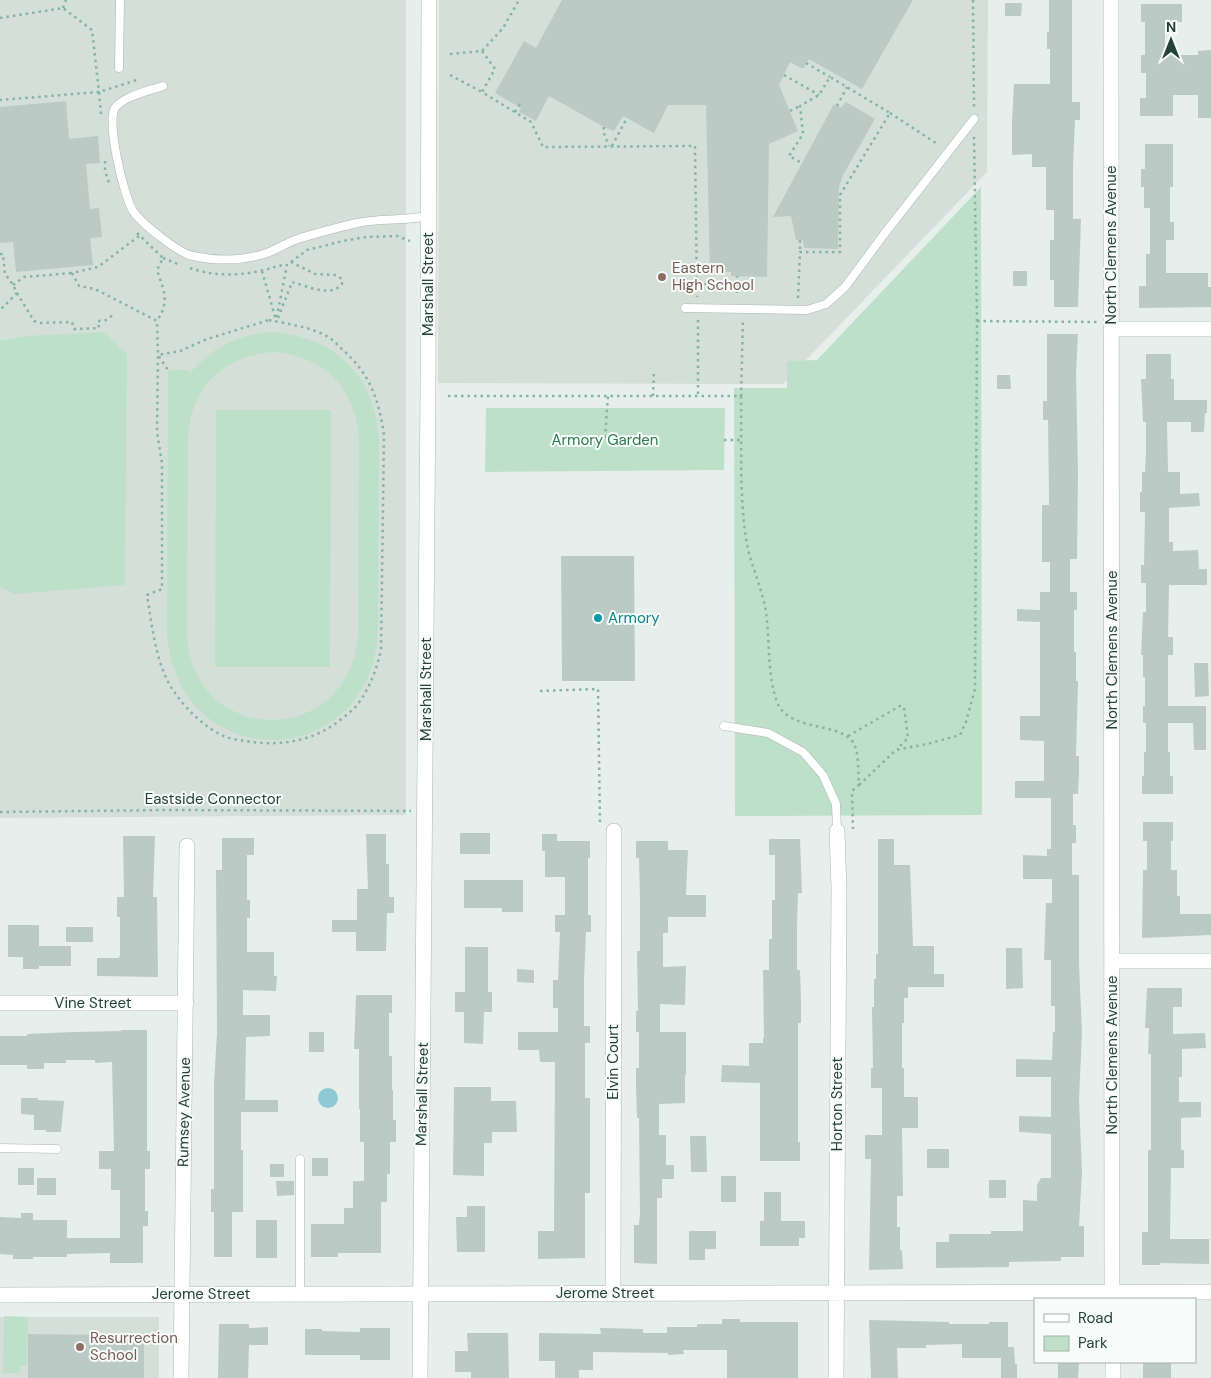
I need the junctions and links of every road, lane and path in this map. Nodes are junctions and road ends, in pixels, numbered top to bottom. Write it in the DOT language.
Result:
graph roads {
  1 [pos="66,0"];
  2 [pos="120,0"];
  3 [pos="429,0"];
  4 [pos="519,0"];
  5 [pos="973,0"];
  6 [pos="1111,0"];
  7 [pos="63,8"];
  8 [pos="0,18"];
  9 [pos="482,51"];
  10 [pos="450,54"];
  11 [pos="806,63"];
  12 [pos="119,68"];
  13 [pos="450,74"];
  14 [pos="784,75"];
  15 [pos="830,77"];
  16 [pos="162,86"];
  17 [pos="847,87"];
  18 [pos="482,92"];
  19 [pos="819,95"];
  20 [pos="0,100"];
  21 [pos="520,104"];
  22 [pos="800,106"];
  23 [pos="837,106"];
  24 [pos="790,111"];
  25 [pos="515,112"];
  26 [pos="890,113"];
  27 [pos="627,118"];
  28 [pos="974,119"];
  29 [pos="604,127"];
  30 [pos="611,146"];
  31 [pos="948,152"];
  32 [pos="802,163"];
  33 [pos="428,216"];
  34 [pos="149,228"];
  35 [pos="138,236"];
  36 [pos="800,240"];
  37 [pos="410,242"];
  38 [pos="800,252"];
  39 [pos="0,254"];
  40 [pos="163,258"];
  41 [pos="291,262"];
  42 [pos="287,264"];
  43 [pos="181,265"];
  44 [pos="188,268"];
  45 [pos="262,271"];
  46 [pos="72,273"];
  47 [pos="737,276"];
  48 [pos="697,284"];
  49 [pos="737,284"];
  50 [pos="13,285"];
  51 [pos="17,293"];
  52 [pos="685,308"];
  53 [pos="698,308"];
  54 [pos="740,308"];
  55 [pos="0,310"];
  56 [pos="798,310"];
  57 [pos="113,315"];
  58 [pos="157,321"];
  59 [pos="977,321"];
  60 [pos="276,322"];
  61 [pos="1093,322"];
  62 [pos="1111,329"];
  63 [pos="1211,329"];
  64 [pos="158,355"];
  65 [pos="168,370"];
  66 [pos="654,370"];
  67 [pos="448,396"];
  68 [pos="608,396"];
  69 [pos="654,396"];
  70 [pos="698,396"];
  71 [pos="742,396"];
  72 [pos="605,438"];
  73 [pos="724,440"];
  74 [pos="742,440"];
  75 [pos="540,691"];
  76 [pos="724,726"];
  77 [pos="848,736"];
  78 [pos="896,750"];
  79 [pos="859,785"];
  80 [pos="425,811"];
  81 [pos="0,812"];
  82 [pos="607,828"];
  83 [pos="837,831"];
  84 [pos="187,846"];
  85 [pos="1112,961"];
  86 [pos="1211,961"];
  87 [pos="0,1003"];
  88 [pos="186,1003"];
  89 [pos="0,1148"];
  90 [pos="57,1149"];
  91 [pos="300,1159"];
  92 [pos="613,1292"];
  93 [pos="1211,1292"];
  94 [pos="836,1293"];
  95 [pos="181,1294"];
  96 [pos="300,1294"];
  97 [pos="421,1294"];
  98 [pos="0,1295"];
  99 [pos="1112,1295"];
  100 [pos="1113,1363"];
  101 [pos="181,1378"];
  102 [pos="420,1378"];
  103 [pos="836,1378"];
  104 [pos="1113,1378"];
  1 -- 7 [label="path"];
  2 -- 12 [label="lane"];
  3 -- 33 [label="street, Marshall Street"];
  4 -- 9 [label="path"];
  5 -- 28 [label="path"];
  6 -- 62 [label="street, North Clemens Avenue"];
  7 -- 8 [label="path"];
  7 -- 20 [label="path"];
  9 -- 10 [label="path"];
  9 -- 18 [label="path"];
  11 -- 15 [label="path"];
  13 -- 18 [label="path"];
  14 -- 19 [label="path"];
  15 -- 17 [label="path"];
  15 -- 19 [label="path"];
  16 -- 34 [label="lane"];
  17 -- 23 [label="path"];
  17 -- 26 [label="path"];
  18 -- 25 [label="path"];
  19 -- 22 [label="path"];
  21 -- 25 [label="path"];
  22 -- 24 [label="path"];
  22 -- 32 [label="path"];
  25 -- 30 [label="path"];
  26 -- 31 [label="path"];
  26 -- 38 [label="path"];
  27 -- 30 [label="path"];
  28 -- 31 [label="lane"];
  28 -- 59 [label="path"];
  29 -- 30 [label="path"];
  30 -- 48 [label="path"];
  31 -- 56 [label="lane"];
  33 -- 34 [label="lane"];
  33 -- 80 [label="street, Marshall Street"];
  34 -- 35 [label="path"];
  35 -- 40 [label="path"];
  35 -- 46 [label="path"];
  36 -- 38 [label="path"];
  37 -- 41 [label="path"];
  38 -- 56 [label="path"];
  39 -- 50 [label="path"];
  40 -- 43 [label="path"];
  40 -- 58 [label="path"];
  41 -- 42 [label="path"];
  41 -- 60 [label="path"];
  42 -- 45 [label="path"];
  42 -- 60 [label="path"];
  44 -- 45 [label="path"];
  45 -- 60 [label="path"];
  46 -- 50 [label="path"];
  46 -- 58 [label="path"];
  47 -- 49 [label="path"];
  48 -- 49 [label="path"];
  48 -- 53 [label="path"];
  49 -- 54 [label="path"];
  50 -- 51 [label="path"];
  51 -- 55 [label="path"];
  51 -- 57 [label="path"];
  52 -- 53 [label="lane"];
  53 -- 54 [label="lane"];
  53 -- 70 [label="path"];
  54 -- 56 [label="lane"];
  54 -- 71 [label="path"];
  58 -- 64 [label="path"];
  59 -- 61 [label="path"];
  59 -- 78 [label="path"];
  60 -- 64 [label="path"];
  60 -- 64 [label="path"];
  62 -- 63 [label="street"];
  62 -- 85 [label="street, North Clemens Avenue"];
  64 -- 65 [label="path"];
  66 -- 69 [label="path"];
  67 -- 68 [label="path"];
  68 -- 69 [label="path"];
  68 -- 72 [label="path"];
  69 -- 70 [label="path"];
  70 -- 71 [label="path"];
  71 -- 74 [label="path"];
  73 -- 74 [label="path"];
  74 -- 77 [label="path"];
  75 -- 82 [label="path"];
  76 -- 83 [label="lane"];
  77 -- 78 [label="path"];
  77 -- 79 [label="path"];
  78 -- 79 [label="path"];
  79 -- 83 [label="path"];
  80 -- 81 [label="path, Eastside Connector"];
  80 -- 97 [label="street, Marshall Street"];
  82 -- 92 [label="street, Elvin Court"];
  83 -- 94 [label="street, Horton Street"];
  84 -- 88 [label="street, Rumsey Avenue"];
  85 -- 86 [label="street"];
  85 -- 99 [label="street, North Clemens Avenue"];
  87 -- 88 [label="street, Vine Street"];
  88 -- 95 [label="street, Rumsey Avenue"];
  89 -- 90 [label="lane"];
  91 -- 96 [label="lane"];
  92 -- 94 [label="street, Jerome Street"];
  92 -- 97 [label="street, Jerome Street"];
  93 -- 99 [label="street, Jerome Street"];
  94 -- 99 [label="street, Jerome Street"];
  94 -- 103 [label="street, Horton Street"];
  95 -- 96 [label="street, Jerome Street"];
  95 -- 98 [label="street, Jerome Street"];
  95 -- 101 [label="street, Rumsey Avenue"];
  96 -- 97 [label="street, Jerome Street"];
  97 -- 102 [label="street, Marshall Street"];
  100 -- 104 [label="street"];
}
